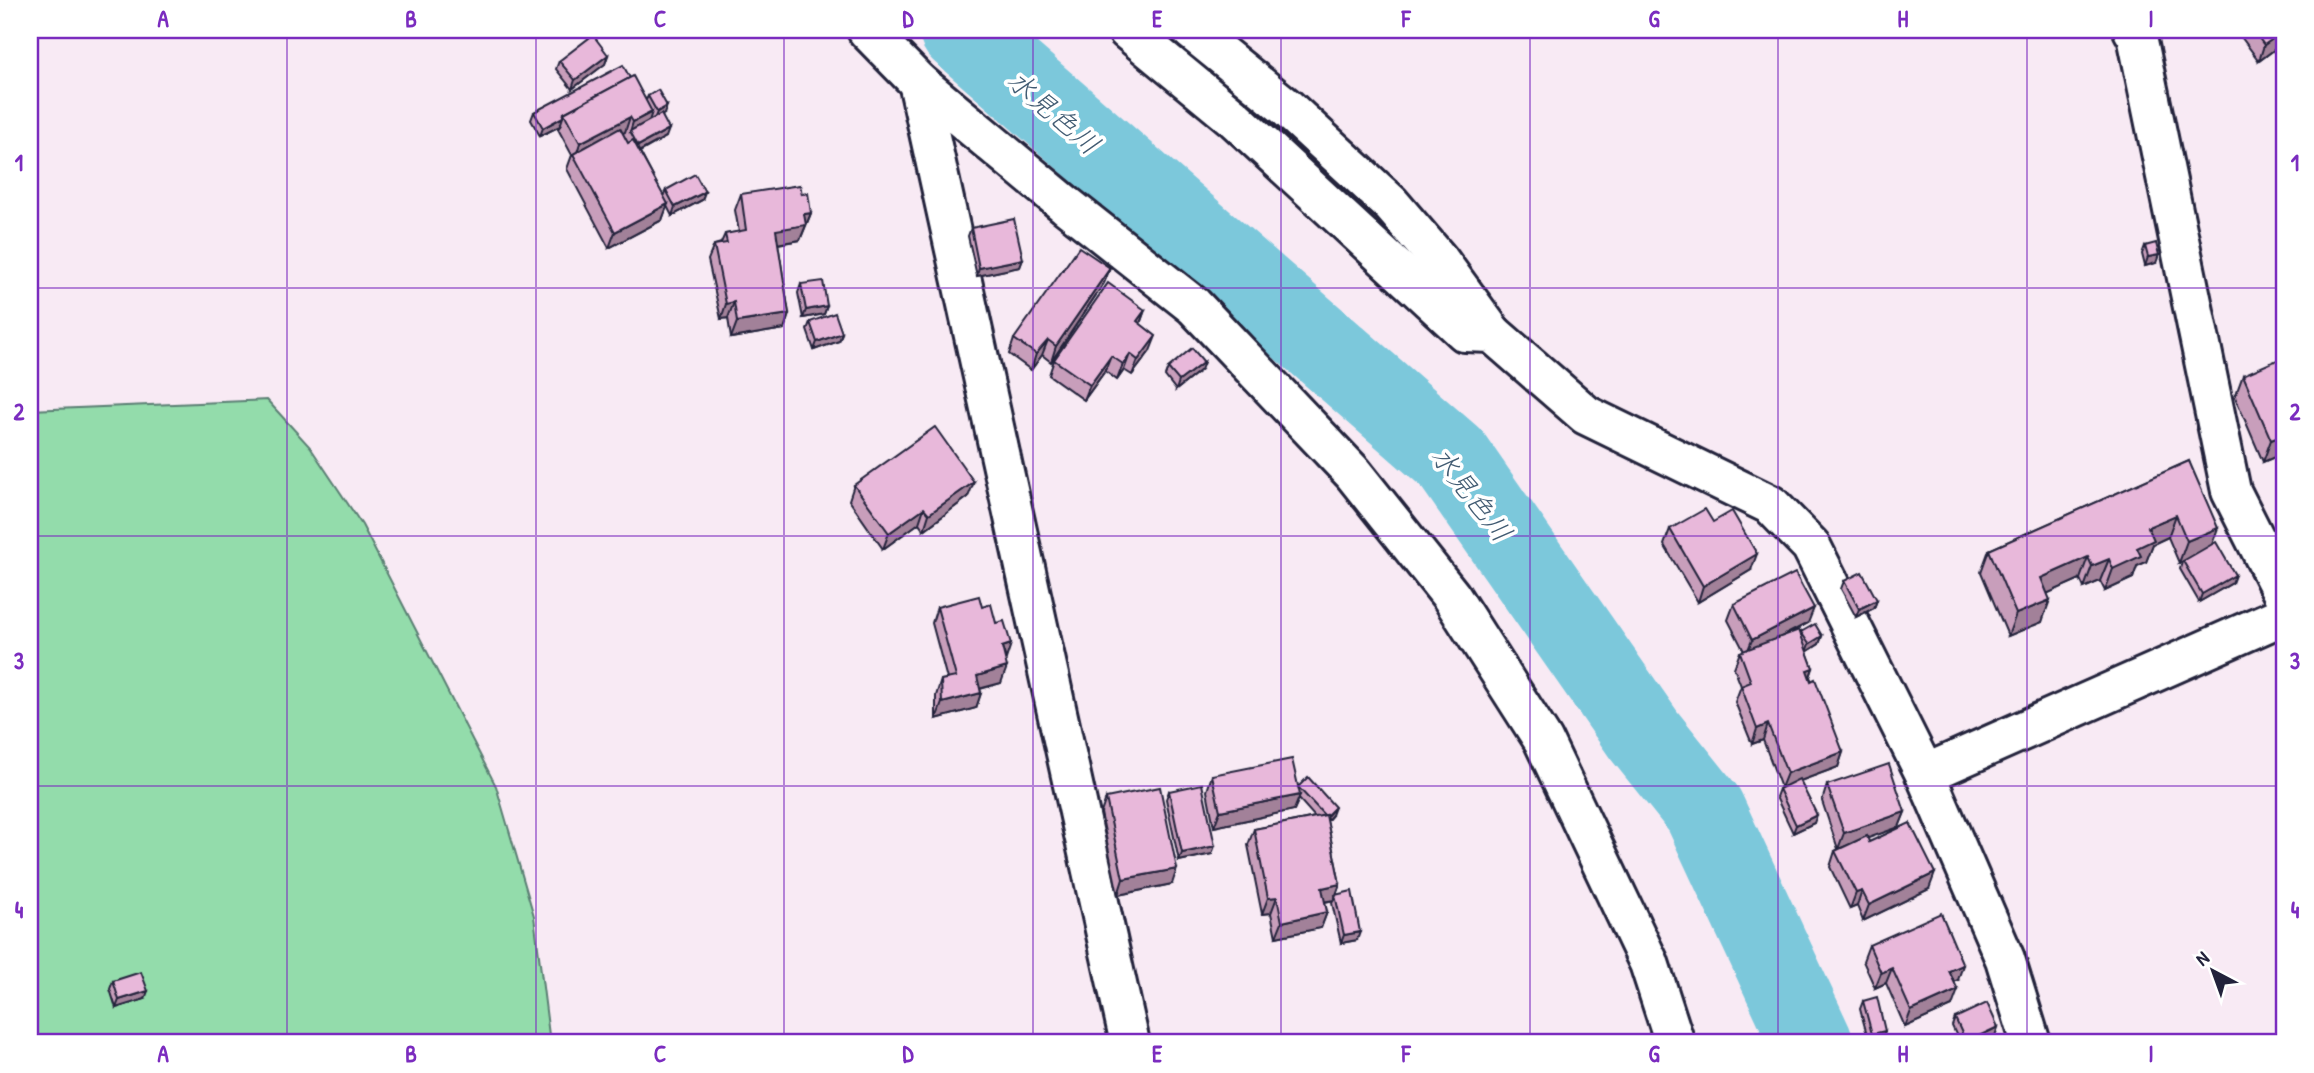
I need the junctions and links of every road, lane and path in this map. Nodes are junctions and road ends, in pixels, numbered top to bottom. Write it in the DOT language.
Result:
graph roads {
  1 [pos="867,30"];
  2 [pos="1127,30"];
  3 [pos="1191,30"];
  4 [pos="2133,30"];
  5 [pos="918,82"];
  6 [pos="1492,333"];
  7 [pos="2284,596"];
  8 [pos="2284,615"];
  9 [pos="1925,774"];
  10 [pos="1129,1043"];
  11 [pos="1675,1043"];
  12 [pos="2031,1043"];
  1 -- 5 [label="street"];
  2 -- 6 [label="street"];
  3 -- 6 [label="street"];
  4 -- 7 [label="street"];
  5 -- 10 [label="street"];
  5 -- 11 [label="street"];
  6 -- 9 [label="street"];
  8 -- 9 [label="street"];
  9 -- 12 [label="street"];
}
